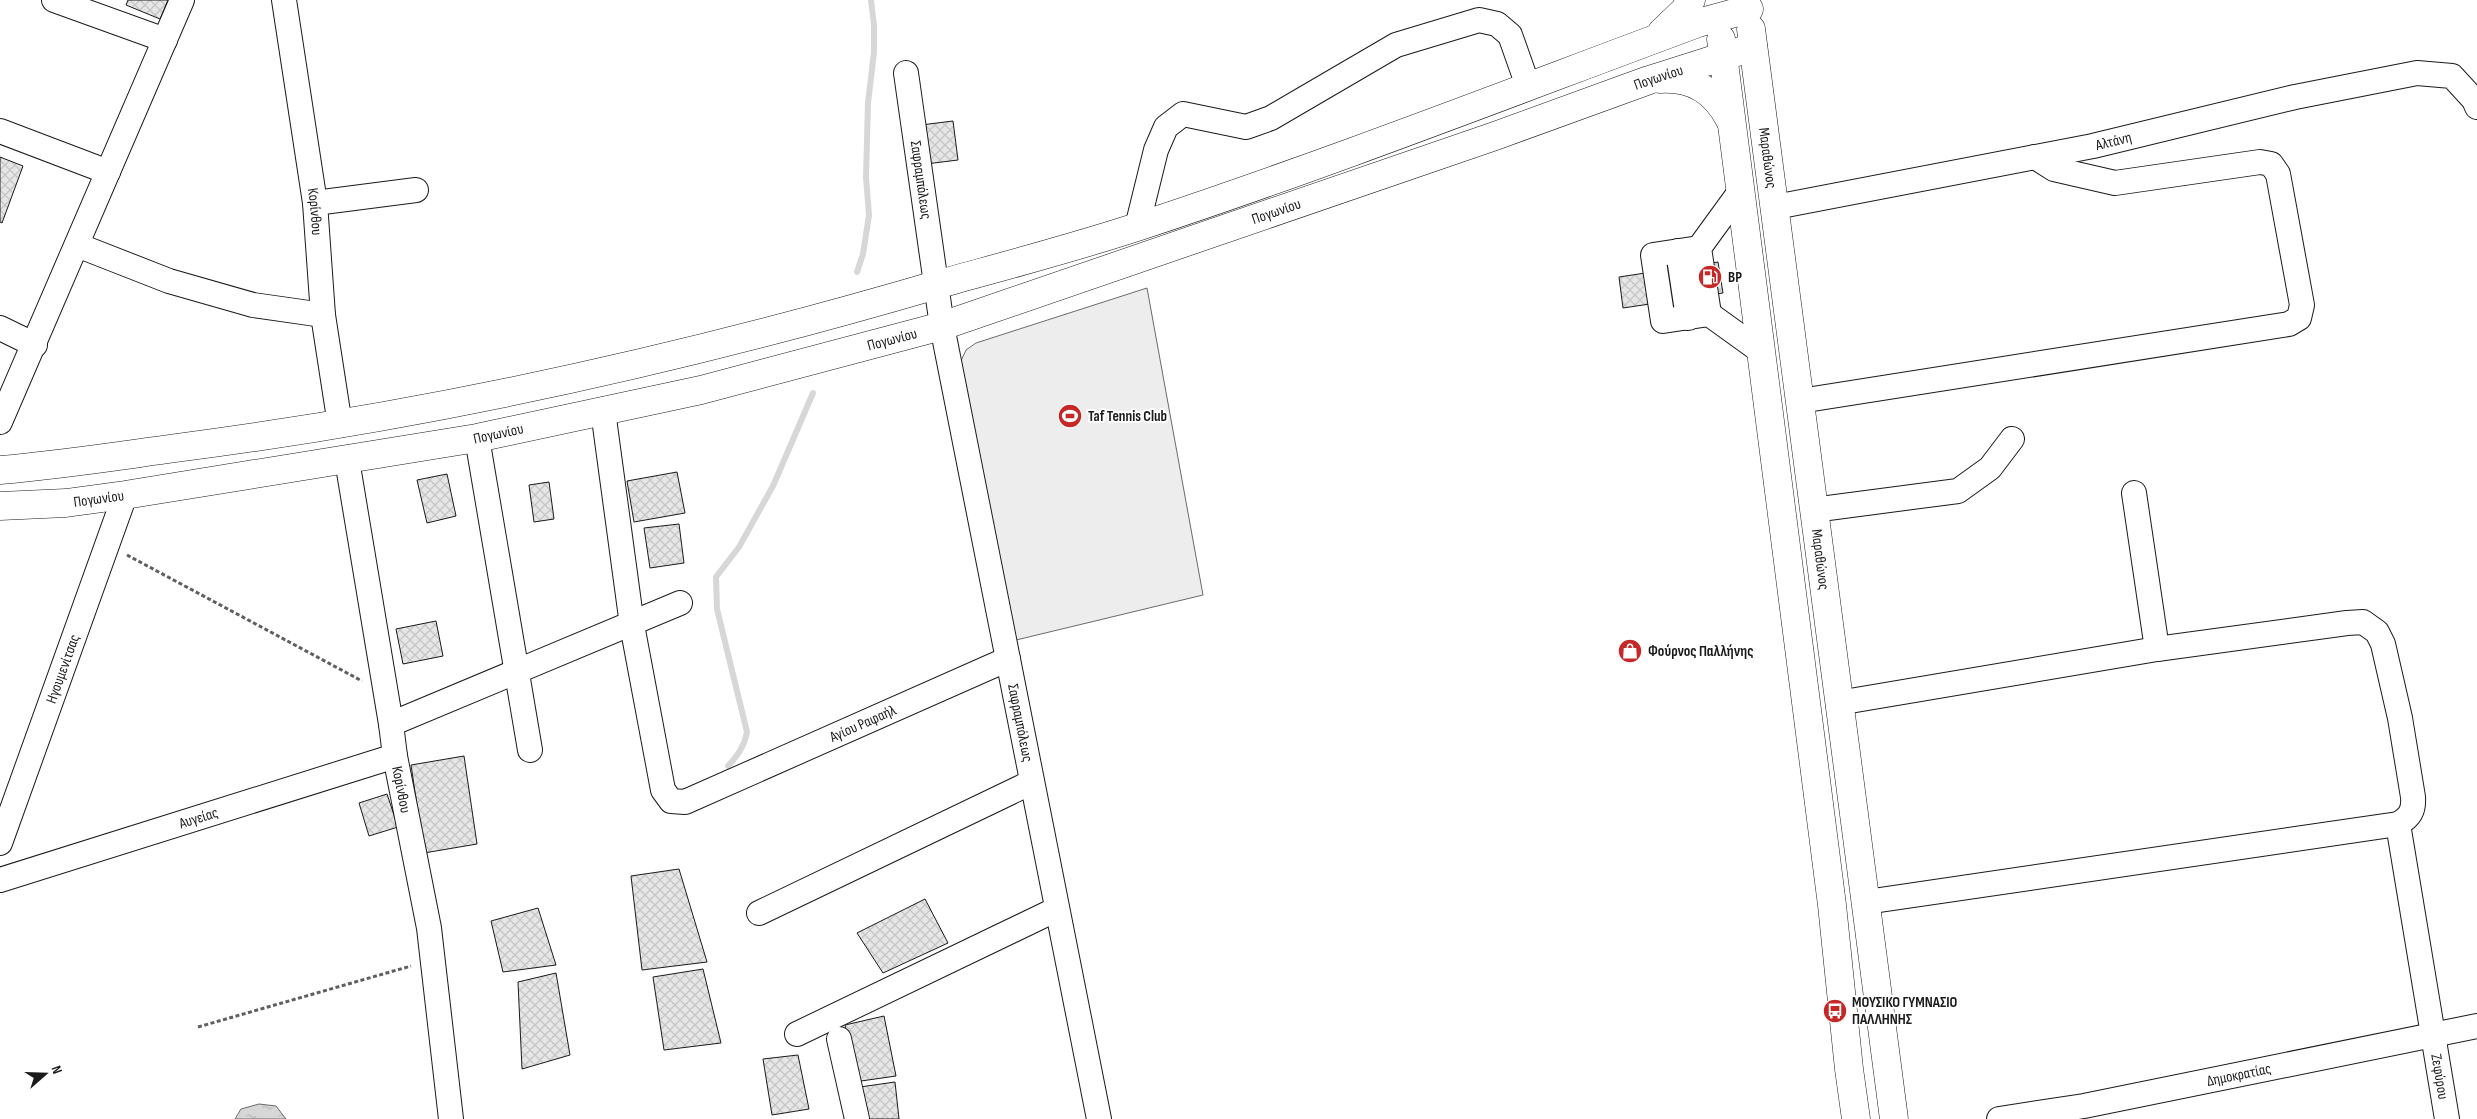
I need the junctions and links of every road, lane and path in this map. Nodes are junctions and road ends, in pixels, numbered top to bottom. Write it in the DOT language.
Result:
graph roads {
  1 [pos="54,0"];
  2 [pos="182,0"];
  3 [pos="284,0"];
  4 [pos="1691,0"];
  5 [pos="1748,4"];
  6 [pos="1717,8"];
  7 [pos="165,40"];
  8 [pos="1653,40"];
  9 [pos="1753,47"];
  10 [pos="1722,56"];
  11 [pos="906,73"];
  12 [pos="1648,80"];
  13 [pos="1528,86"];
  14 [pos="2477,107"];
  15 [pos="1730,121"];
  16 [pos="0,131"];
  17 [pos="2035,157"];
  18 [pos="108,172"];
  19 [pos="416,190"];
  20 [pos="1739,193"];
  21 [pos="315,203"];
  22 [pos="1775,207"];
  23 [pos="1137,227"];
  24 [pos="77,245"];
  25 [pos="1688,250"];
  26 [pos="936,285"];
  27 [pos="323,315"];
  28 [pos="1699,316"];
  29 [pos="942,326"];
  30 [pos="0,328"];
  31 [pos="35,345"];
  32 [pos="1759,350"];
  33 [pos="1800,401"];
  34 [pos="603,411"];
  35 [pos="0,422"];
  36 [pos="340,424"];
  37 [pos="477,438"];
  38 [pos="2012,439"];
  39 [pos="347,460"];
  40 [pos="0,470"];
  41 [pos="2134,493"];
  42 [pos="125,495"];
  43 [pos="0,506"];
  44 [pos="1813,510"];
  45 [pos="107,545"];
  46 [pos="680,603"];
  47 [pos="632,625"];
  48 [pos="2157,649"];
  49 [pos="1008,659"];
  50 [pos="517,672"];
  51 [pos="386,694"];
  52 [pos="1838,703"];
  53 [pos="392,724"];
  54 [pos="530,750"];
  55 [pos="395,756"];
  56 [pos="1032,782"];
  57 [pos="2398,824"];
  58 [pos="0,843"];
  59 [pos="0,880"];
  60 [pos="1866,902"];
  61 [pos="1057,909"];
  62 [pos="759,913"];
  63 [pos="433,960"];
  64 [pos="2477,1026"];
  65 [pos="198,1028"];
  66 [pos="797,1034"];
  67 [pos="2432,1034"];
  68 [pos="839,1039"];
  69 [pos="451,1119"];
  70 [pos="858,1119"];
  71 [pos="1099,1119"];
  72 [pos="1856,1119"];
  73 [pos="1894,1119"];
  74 [pos="1999,1119"];
  75 [pos="2446,1119"];
  1 -- 7 [label="street"];
  2 -- 7 [label="street"];
  3 -- 21 [label="street, Κορίνθου"];
  4 -- 8 [label="main road"];
  5 -- 6 [label="main road, Πογωνίου"];
  5 -- 9 [label="main road, Μαραθώνος"];
  6 -- 8 [label="main road, Πογωνίου"];
  6 -- 10 [label="main road, Μαραθώνος"];
  7 -- 18 [label="street"];
  8 -- 13 [label="main road, Πογωνίου"];
  9 -- 10 [label="main road, Πογωνίου"];
  9 -- 22 [label="main road, Μαραθώνος"];
  10 -- 12 [label="main road, Πογωνίου"];
  10 -- 15 [label="main road, Μαραθώνος"];
  11 -- 26 [label="street, Σαφραμπόλεως"];
  12 -- 15 [label="main road"];
  12 -- 29 [label="main road, Πογωνίου"];
  13 -- 23 [label="main road, Πογωνίου"];
  13 -- 23 [label="street"];
  14 -- 17 [label="street, Αλτάνη"];
  15 -- 20 [label="main road, Μαραθώνος"];
  16 -- 18 [label="street"];
  17 -- 22 [label="street, Αλτάνη"];
  17 -- 33 [label="street"];
  18 -- 24 [label="street"];
  19 -- 21 [label="street"];
  20 -- 25 [label="street"];
  20 -- 32 [label="main road, Μαραθώνος"];
  21 -- 27 [label="street, Κορίνθου"];
  22 -- 33 [label="main road, Μαραθώνος"];
  23 -- 26 [label="main road, Πογωνίου"];
  24 -- 27 [label="street"];
  24 -- 31 [label="street"];
  25 -- 28 [label="street"];
  25 -- 28 [label="street"];
  26 -- 29 [label="street, Σαφραμπόλεως"];
  26 -- 36 [label="main road, Πογωνίου"];
  27 -- 36 [label="street, Κορίνθου"];
  28 -- 32 [label="street"];
  29 -- 34 [label="main road, Πογωνίου"];
  29 -- 49 [label="street, Σαφραμπόλεως"];
  30 -- 31 [label="street"];
  31 -- 35 [label="street"];
  32 -- 72 [label="main road, Μαραθώνος"];
  33 -- 44 [label="main road, Μαραθώνος"];
  34 -- 37 [label="main road, Πογωνίου"];
  34 -- 47 [label="street"];
  36 -- 40 [label="main road, Πογωνίου"];
  37 -- 39 [label="main road, Πογωνίου"];
  37 -- 50 [label="street"];
  38 -- 44 [label="street"];
  39 -- 42 [label="main road, Πογωνίου"];
  39 -- 51 [label="street, Κορίνθου"];
  41 -- 48 [label="street"];
  42 -- 43 [label="main road, Πογωνίου"];
  42 -- 45 [label="street, Ηγουμενίτσας"];
  44 -- 52 [label="main road, Μαραθώνος"];
  45 -- 51 [label="path"];
  45 -- 58 [label="street, Ηγουμενίτσας"];
  46 -- 47 [label="street"];
  47 -- 49 [label="street, Αγίου Ραφαήλ"];
  47 -- 50 [label="street"];
  48 -- 52 [label="street"];
  48 -- 57 [label="street"];
  49 -- 56 [label="street, Σαφραμπόλεως"];
  50 -- 53 [label="street"];
  50 -- 54 [label="street"];
  51 -- 53 [label="street, Κορίνθου"];
  52 -- 60 [label="main road, Μαραθώνος"];
  53 -- 55 [label="street, Κορίνθου"];
  55 -- 59 [label="street, Αυγείας"];
  55 -- 63 [label="street, Κορίνθου"];
  56 -- 61 [label="street, Σαφραμπόλεως"];
  56 -- 62 [label="street"];
  57 -- 60 [label="street"];
  57 -- 67 [label="street, Ζεφύρου"];
  60 -- 73 [label="main road, Μαραθώνος"];
  61 -- 66 [label="street"];
  61 -- 71 [label="street, Σαφραμπόλεως"];
  63 -- 65 [label="path"];
  63 -- 69 [label="street, Κορίνθου"];
  64 -- 67 [label="street, Δημοκρατίας"];
  67 -- 74 [label="street, Δημοκρατίας"];
  67 -- 75 [label="street, Ζεφύρου"];
  68 -- 70 [label="street"];
}
